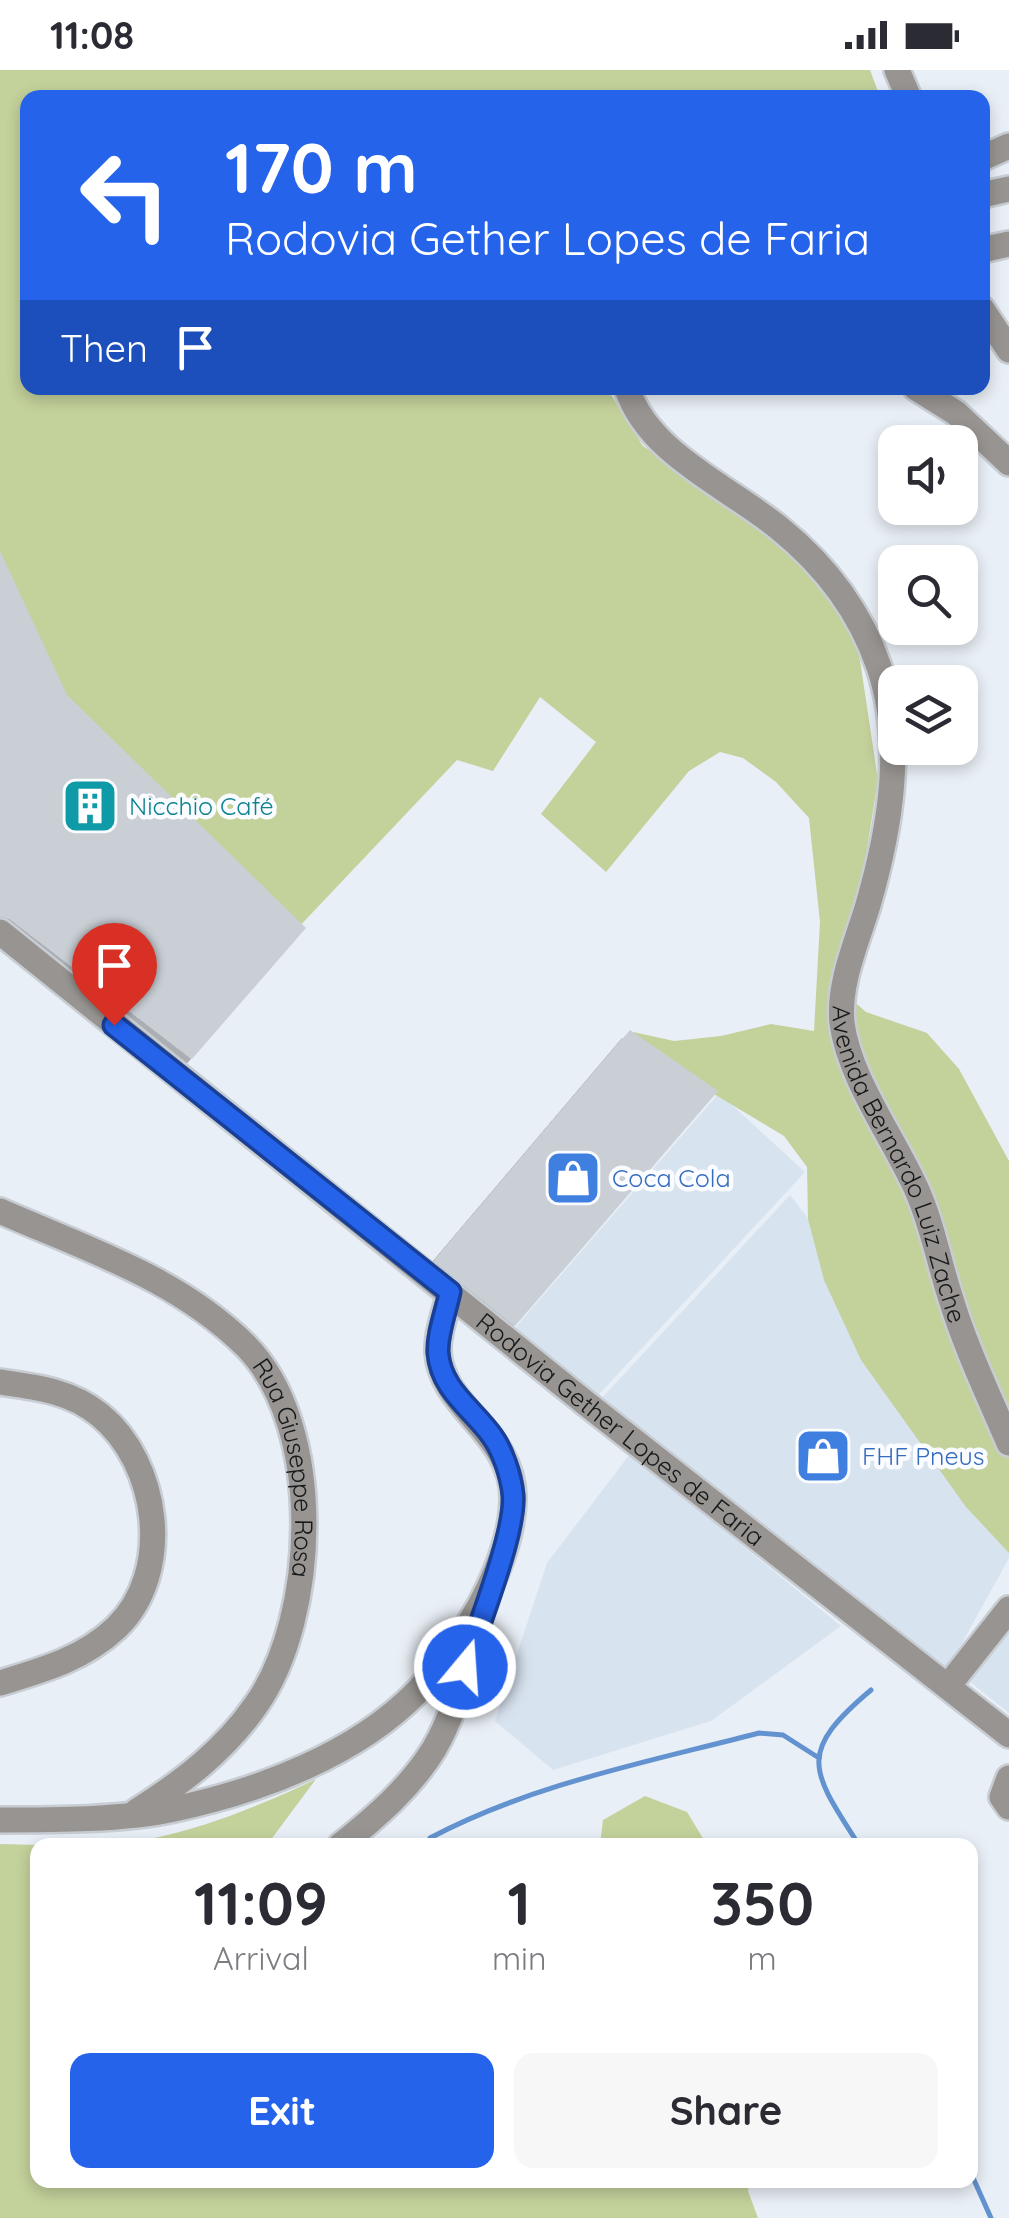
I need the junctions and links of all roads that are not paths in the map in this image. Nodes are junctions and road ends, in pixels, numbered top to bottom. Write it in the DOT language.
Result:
graph roads {
  1 [pos="631,395"];
  2 [pos="928,395"];
  3 [pos="1009,463"];
  4 [pos="0,932"];
  5 [pos="0,1211"];
  6 [pos="450,1292"];
  7 [pos="0,1382"];
  8 [pos="1009,1443"];
  9 [pos="488,1594"];
  10 [pos="1009,1608"];
  11 [pos="0,1682"];
  12 [pos="948,1686"];
  13 [pos="1009,1735"];
  14 [pos="1009,1778"];
  15 [pos="1009,1807"];
  16 [pos="133,1814"];
  17 [pos="0,1820"];
  18 [pos="350,1838"];
  1 -- 8 [label="street, Avenida Bernardo Luiz Zache"];
  2 -- 3 [label="street"];
  4 -- 6 [label="street, Rodovia Gether Lopes de Faria"];
  5 -- 16 [label="street, Rua Giuseppe Rosa"];
  6 -- 9 [label="street"];
  6 -- 12 [label="street, Rodovia Gether Lopes de Faria"];
  7 -- 11 [label="street"];
  9 -- 16 [label="street"];
  9 -- 18 [label="street"];
  10 -- 12 [label="street"];
  12 -- 13 [label="street, Rodovia Gether Lopes de Faria"];
  14 -- 15 [label="street"];
  16 -- 17 [label="street"];
}
